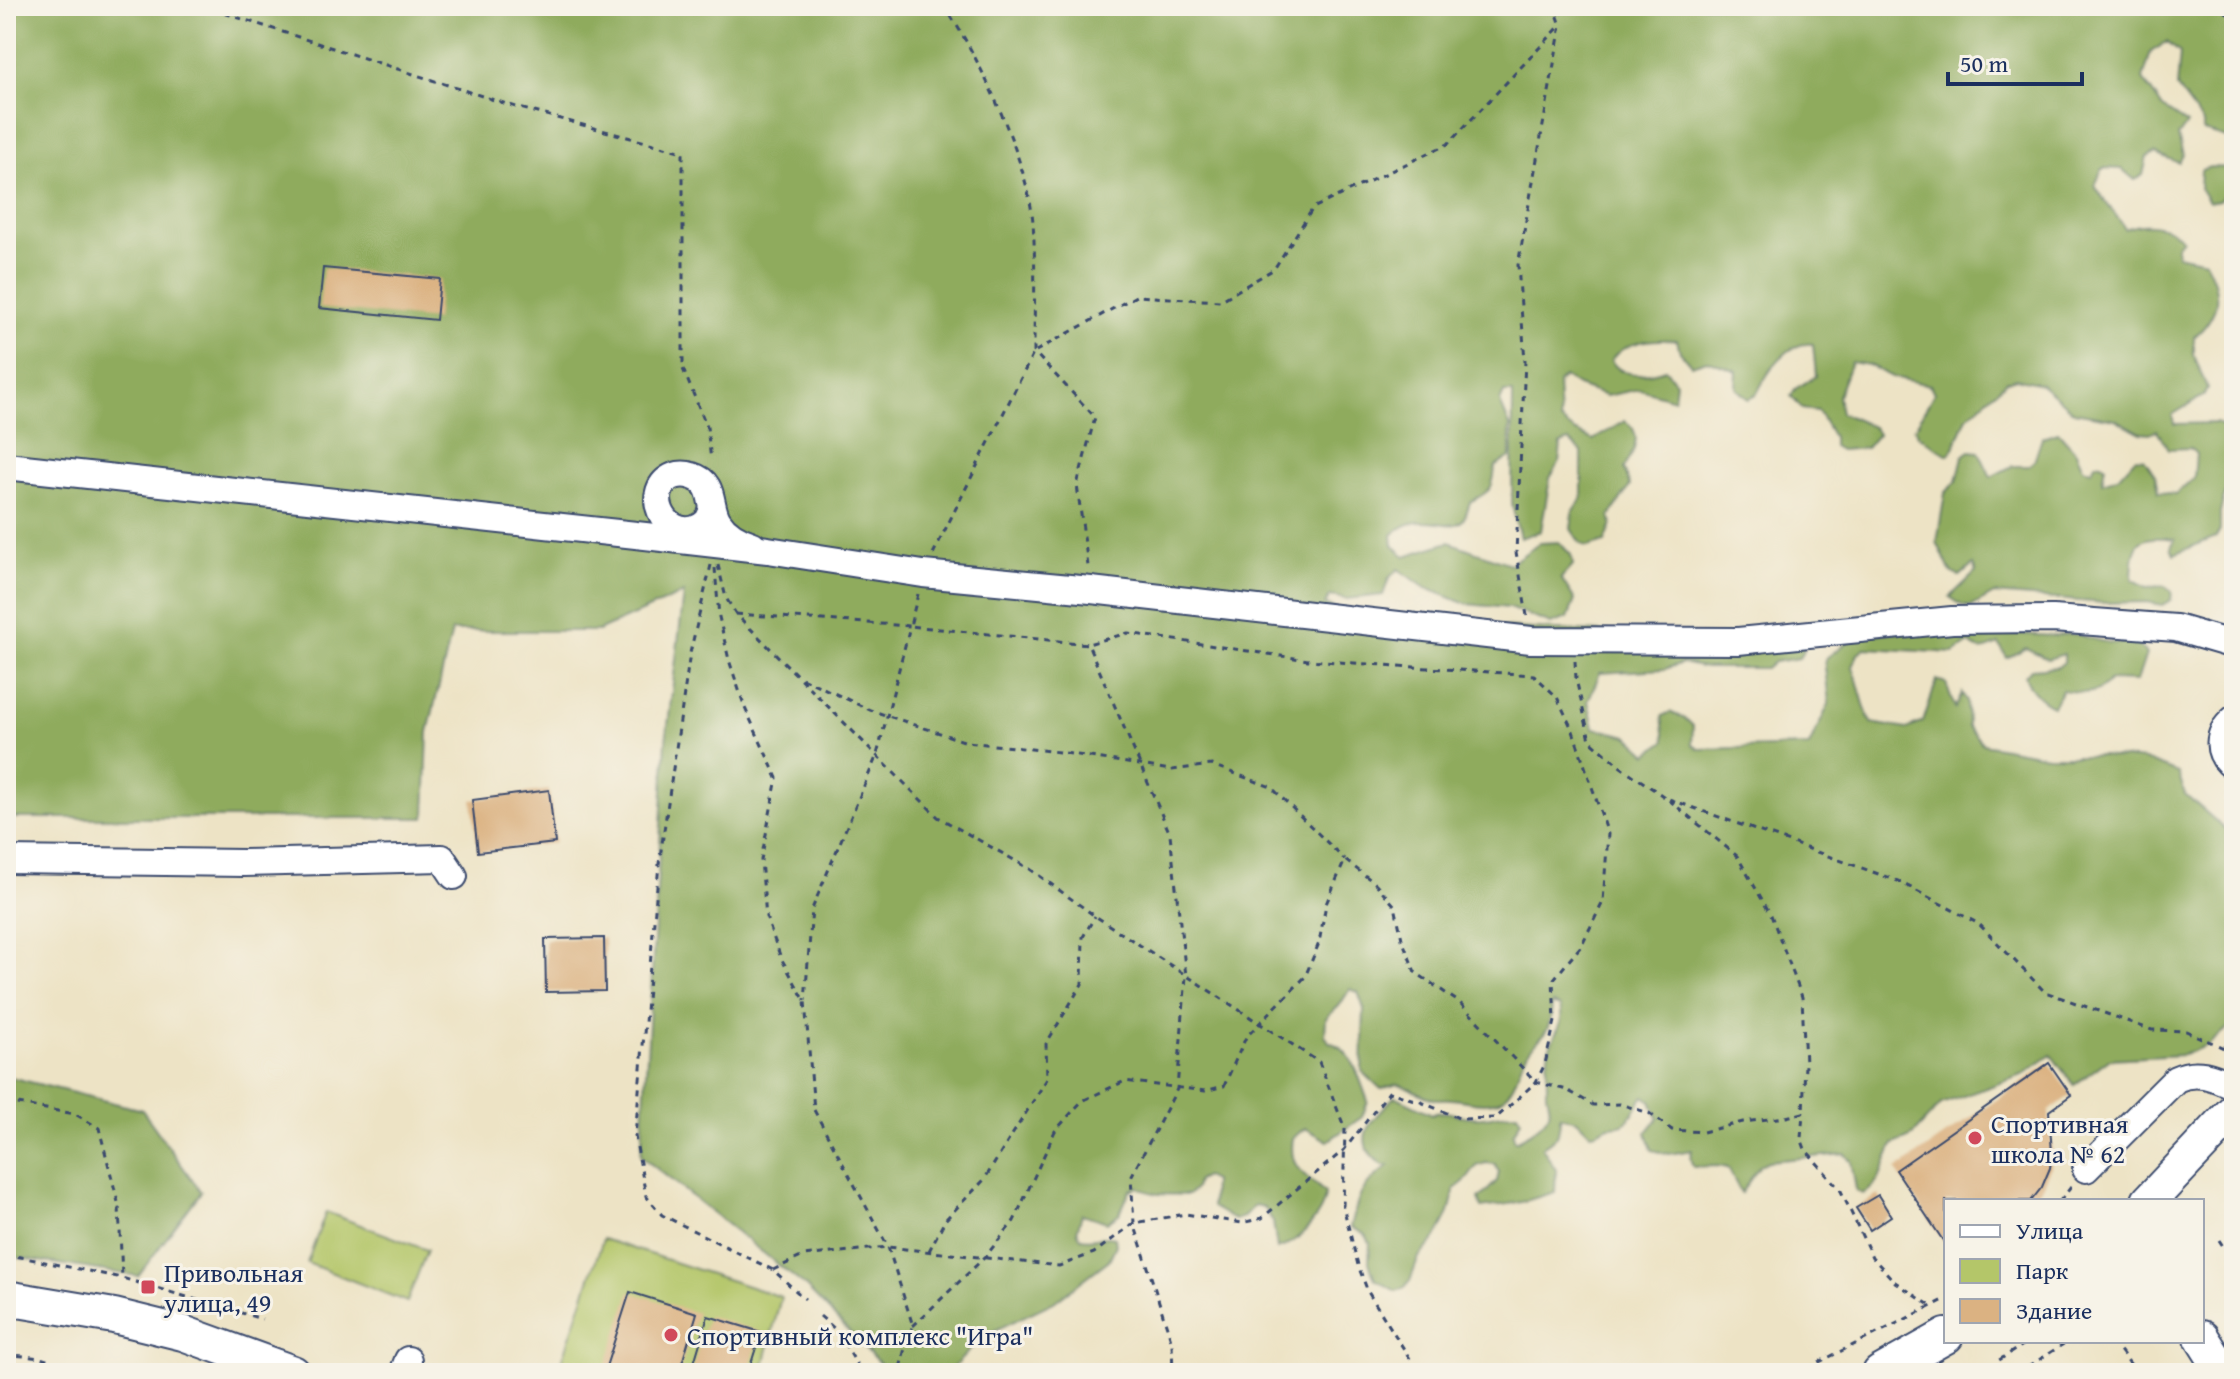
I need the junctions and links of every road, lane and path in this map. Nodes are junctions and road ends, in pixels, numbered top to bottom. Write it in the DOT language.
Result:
graph roads {
  1 [pos="202,6"];
  2 [pos="944,6"];
  3 [pos="1554,6"];
  4 [pos="2213,6"];
  5 [pos="2234,16"];
  6 [pos="1561,25"];
  7 [pos="1034,352"];
  8 [pos="6,466"];
  9 [pos="712,473"];
  10 [pos="658,505"];
  11 [pos="713,507"];
  12 [pos="645,536"];
  13 [pos="715,546"];
  14 [pos="768,550"];
  15 [pos="923,574"];
  16 [pos="1091,590"];
  17 [pos="736,614"];
  18 [pos="910,626"];
  19 [pos="1531,640"];
  20 [pos="1574,640"];
  21 [pos="1088,644"];
  22 [pos="2234,645"];
  23 [pos="1534,675"];
  24 [pos="799,677"];
  25 [pos="887,716"];
  26 [pos="2234,719"];
  27 [pos="877,755"];
  28 [pos="1140,765"];
  29 [pos="2234,767"];
  30 [pos="1666,798"];
  31 [pos="6,860"];
  32 [pos="1345,860"];
  33 [pos="454,876"];
  34 [pos="1095,916"];
  35 [pos="1186,976"];
  36 [pos="805,1001"];
  37 [pos="1261,1024"];
  38 [pos="2234,1057"];
  39 [pos="1536,1082"];
  40 [pos="2234,1086"];
  41 [pos="1177,1089"];
  42 [pos="6,1102"];
  43 [pos="2234,1111"];
  44 [pos="1803,1113"];
  45 [pos="1344,1150"];
  46 [pos="2086,1169"];
  47 [pos="2151,1199"];
  48 [pos="1134,1223"];
  49 [pos="2219,1240"];
  50 [pos="888,1247"];
  51 [pos="929,1251"];
  52 [pos="6,1254"];
  53 [pos="985,1257"];
  54 [pos="2234,1263"];
  55 [pos="773,1270"];
  56 [pos="122,1278"];
  57 [pos="6,1298"];
  58 [pos="805,1299"];
  59 [pos="820,1316"];
  60 [pos="262,1319"];
  61 [pos="1939,1321"];
  62 [pos="913,1326"];
  63 [pos="2204,1341"];
  64 [pos="2026,1343"];
  65 [pos="2065,1343"];
  66 [pos="2114,1343"];
  67 [pos="6,1354"];
  68 [pos="89,1373"];
  69 [pos="293,1373"];
  70 [pos="862,1373"];
  71 [pos="899,1373"];
  72 [pos="1173,1373"];
  73 [pos="1419,1373"];
  74 [pos="1797,1373"];
  75 [pos="1880,1373"];
  76 [pos="1979,1373"];
  77 [pos="2019,1373"];
  78 [pos="2049,1373"];
  79 [pos="2062,1373"];
  80 [pos="2137,1373"];
  81 [pos="2224,1373"];
  1 -- 9 [label="path"];
  2 -- 7 [label="path"];
  3 -- 6 [label="path"];
  4 -- 5 [label="path"];
  6 -- 7 [label="path"];
  6 -- 19 [label="path"];
  7 -- 15 [label="path"];
  7 -- 16 [label="path"];
  8 -- 12 [label="street"];
  10 -- 11 [label="street"];
  10 -- 11 [label="street"];
  10 -- 12 [label="street"];
  11 -- 14 [label="street"];
  12 -- 13 [label="street"];
  13 -- 14 [label="street"];
  13 -- 17 [label="path"];
  13 -- 36 [label="path"];
  13 -- 55 [label="path"];
  14 -- 15 [label="street"];
  15 -- 16 [label="street"];
  15 -- 18 [label="path"];
  16 -- 19 [label="street"];
  17 -- 18 [label="path"];
  17 -- 24 [label="path"];
  18 -- 21 [label="path"];
  18 -- 25 [label="path"];
  19 -- 20 [label="street"];
  19 -- 23 [label="path"];
  20 -- 22 [label="street"];
  20 -- 30 [label="path"];
  21 -- 23 [label="path"];
  21 -- 28 [label="path"];
  23 -- 39 [label="path"];
  24 -- 25 [label="path"];
  24 -- 27 [label="path"];
  25 -- 27 [label="path"];
  25 -- 28 [label="path"];
  26 -- 29 [label="street"];
  27 -- 34 [label="path"];
  27 -- 36 [label="path"];
  28 -- 32 [label="path"];
  28 -- 35 [label="path"];
  30 -- 38 [label="path"];
  30 -- 44 [label="path"];
  31 -- 33 [label="street"];
  32 -- 37 [label="path"];
  32 -- 39 [label="path"];
  34 -- 35 [label="path"];
  34 -- 51 [label="path"];
  35 -- 37 [label="path"];
  35 -- 41 [label="path"];
  36 -- 50 [label="path"];
  37 -- 41 [label="path"];
  37 -- 45 [label="path"];
  39 -- 44 [label="path"];
  39 -- 45 [label="path"];
  40 -- 46 [label="street"];
  41 -- 48 [label="path"];
  41 -- 53 [label="path"];
  42 -- 56 [label="path"];
  43 -- 47 [label="main road"];
  44 -- 61 [label="path"];
  45 -- 48 [label="path"];
  45 -- 73 [label="path"];
  48 -- 53 [label="path"];
  48 -- 72 [label="path"];
  49 -- 54 [label="path"];
  50 -- 51 [label="path"];
  50 -- 55 [label="path"];
  50 -- 62 [label="path"];
  51 -- 53 [label="path"];
  52 -- 56 [label="path"];
  53 -- 62 [label="path"];
  55 -- 58 [label="path"];
  56 -- 60 [label="path"];
  57 -- 69 [label="main road"];
  59 -- 70 [label="path"];
  61 -- 74 [label="path"];
  61 -- 75 [label="main road"];
  62 -- 71 [label="path"];
  63 -- 81 [label="main road"];
  64 -- 76 [label="path"];
  65 -- 77 [label="path"];
  66 -- 80 [label="path"];
  67 -- 68 [label="path"];
  78 -- 79 [label="path"];
}
